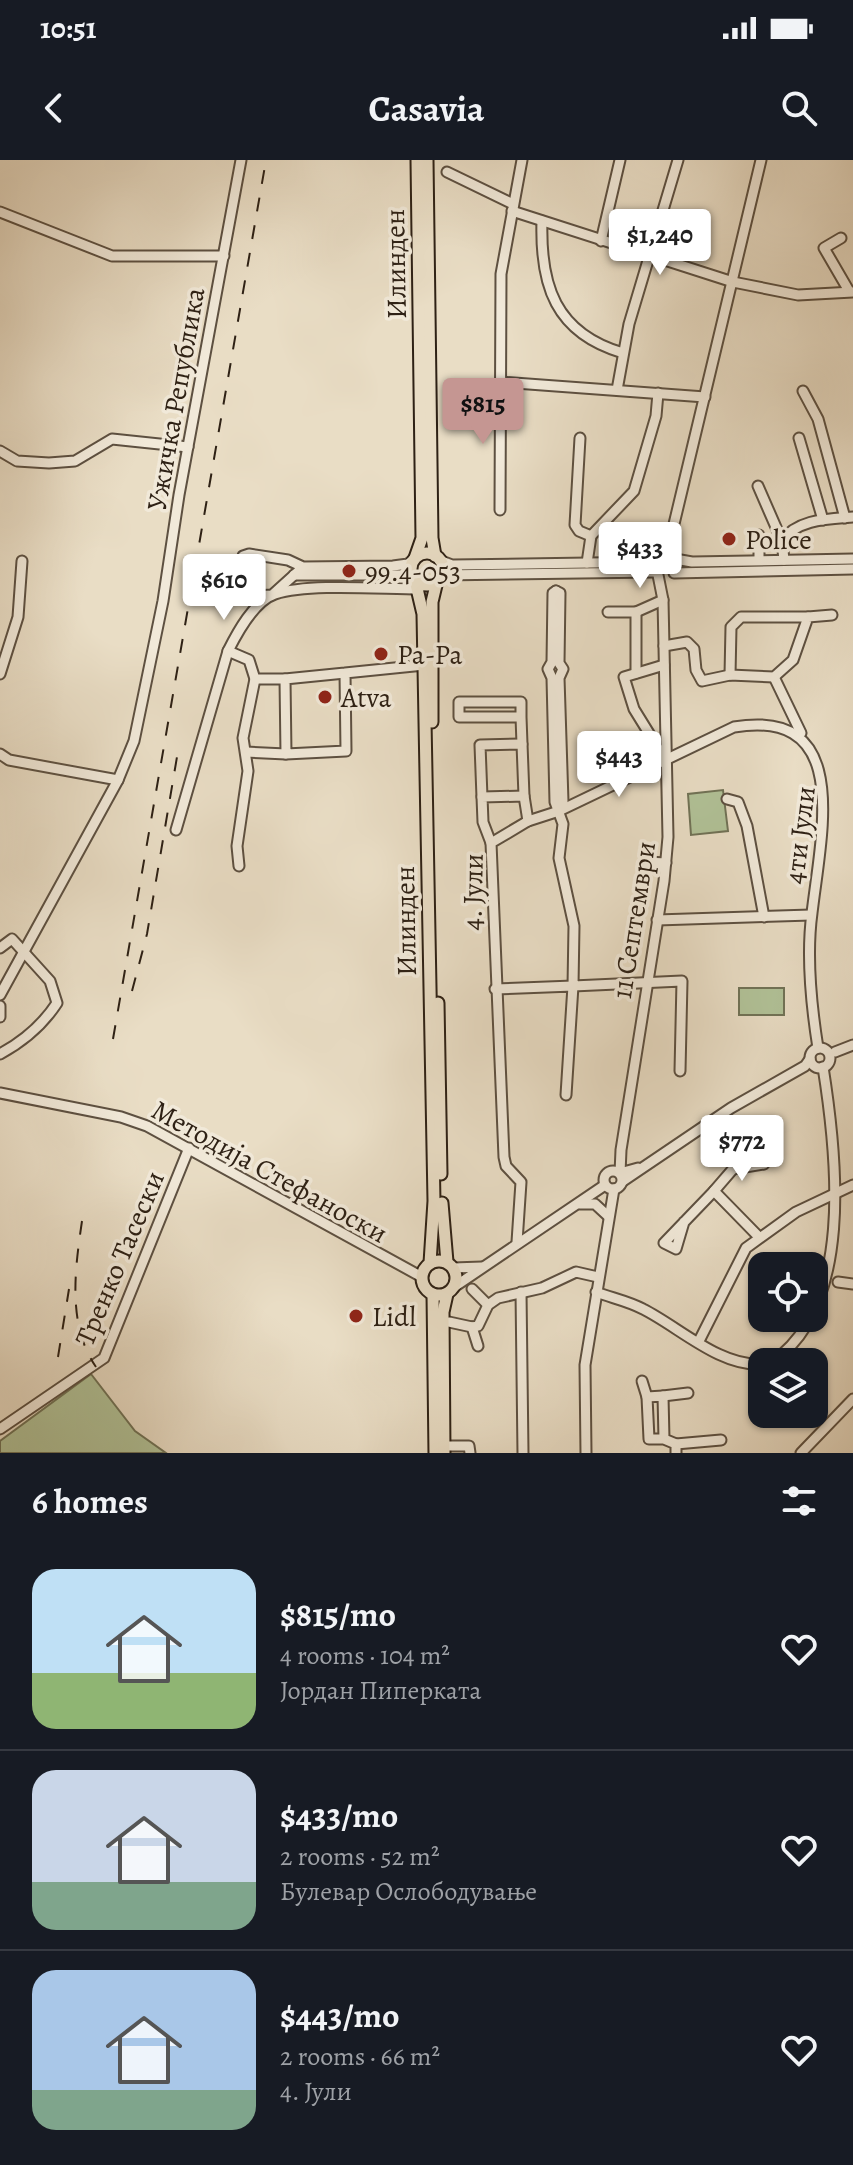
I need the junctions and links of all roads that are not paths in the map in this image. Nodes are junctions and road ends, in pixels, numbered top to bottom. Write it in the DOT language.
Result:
graph roads {
  1 [pos="238,160"];
  2 [pos="417,160"];
  3 [pos="427,160"];
  4 [pos="522,160"];
  5 [pos="620,160"];
  6 [pos="678,160"];
  7 [pos="761,160"];
  8 [pos="447,172"];
  9 [pos="512,207"];
  10 [pos="0,212"];
  11 [pos="542,221"];
  12 [pos="841,238"];
  13 [pos="601,241"];
  14 [pos="224,256"];
  15 [pos="650,257"];
  16 [pos="733,282"];
  17 [pos="851,292"];
  18 [pos="623,353"];
  19 [pos="500,382"];
  20 [pos="617,390"];
  21 [pos="803,391"];
  22 [pos="658,393"];
  23 [pos="705,397"];
  24 [pos="580,438"];
  25 [pos="799,438"];
  26 [pos="188,447"];
  27 [pos="0,451"];
  28 [pos="758,486"];
  29 [pos="500,510"];
  30 [pos="849,517"];
  31 [pos="823,520"];
  32 [pos="672,531"];
  33 [pos="759,535"];
  34 [pos="591,536"];
  35 [pos="782,541"];
  36 [pos="661,553"];
  37 [pos="674,557"];
  38 [pos="415,558"];
  39 [pos="437,558"];
  40 [pos="853,559"];
  41 [pos="759,560"];
  42 [pos="784,560"];
  43 [pos="22,561"];
  44 [pos="587,563"];
  45 [pos="303,567"];
  46 [pos="853,569"];
  47 [pos="655,570"];
  48 [pos="672,574"];
  49 [pos="294,575"];
  50 [pos="439,578"];
  51 [pos="415,581"];
  52 [pos="272,595"];
  53 [pos="663,600"];
  54 [pos="608,612"];
  55 [pos="636,612"];
  56 [pos="832,615"];
  57 [pos="808,617"];
  58 [pos="664,646"];
  59 [pos="228,651"];
  60 [pos="424,665"];
  61 [pos="664,665"];
  62 [pos="345,673"];
  63 [pos="636,673"];
  64 [pos="0,674"];
  65 [pos="730,675"];
  66 [pos="774,677"];
  67 [pos="255,679"];
  68 [pos="285,679"];
  69 [pos="521,717"];
  70 [pos="801,733"];
  71 [pos="522,744"];
  72 [pos="246,752"];
  73 [pos="0,754"];
  74 [pos="286,754"];
  75 [pos="665,758"];
  76 [pos="118,780"];
  77 [pos="524,796"];
  78 [pos="482,797"];
  79 [pos="727,799"];
  80 [pos="559,811"];
  81 [pos="528,821"];
  82 [pos="176,830"];
  83 [pos="491,843"];
  84 [pos="647,862"];
  85 [pos="666,863"];
  86 [pos="239,866"];
  87 [pos="811,915"];
  88 [pos="764,917"];
  89 [pos="657,920"];
  90 [pos="0,948"];
  91 [pos="22,952"];
  92 [pos="646,983"];
  93 [pos="573,986"];
  94 [pos="495,989"];
  95 [pos="0,995"];
  96 [pos="0,1006"];
  97 [pos="0,1017"];
  98 [pos="853,1045"];
  99 [pos="827,1052"];
  100 [pos="0,1054"];
  101 [pos="813,1064"];
  102 [pos="680,1071"];
  103 [pos="0,1093"];
  104 [pos="566,1095"];
  105 [pos="189,1148"];
  106 [pos="621,1150"];
  107 [pos="764,1164"];
  108 [pos="640,1166"];
  109 [pos="617,1175"];
  110 [pos="853,1185"];
  111 [pos="610,1187"];
  112 [pos="843,1190"];
  113 [pos="714,1191"];
  114 [pos="580,1204"];
  115 [pos="608,1216"];
  116 [pos="846,1219"];
  117 [pos="684,1222"];
  118 [pos="758,1236"];
  119 [pos="517,1242"];
  120 [pos="430,1263"];
  121 [pos="450,1265"];
  122 [pos="482,1267"];
  123 [pos="840,1271"];
  124 [pos="422,1277"];
  125 [pos="598,1277"];
  126 [pos="838,1282"];
  127 [pos="853,1284"];
  128 [pos="472,1289"];
  129 [pos="450,1290"];
  130 [pos="521,1292"];
  131 [pos="596,1292"];
  132 [pos="433,1294"];
  133 [pos="488,1305"];
  134 [pos="449,1322"];
  135 [pos="472,1327"];
  136 [pos="699,1341"];
  137 [pos="478,1346"];
  138 [pos="796,1348"];
  139 [pos="748,1364"];
  140 [pos="642,1381"];
  141 [pos="688,1393"];
  142 [pos="663,1396"];
  143 [pos="647,1397"];
  144 [pos="853,1399"];
  145 [pos="0,1429"];
  146 [pos="664,1439"];
  147 [pos="721,1440"];
  148 [pos="676,1448"];
  149 [pos="441,1451"];
  150 [pos="470,1453"];
  151 [pos="523,1453"];
  152 [pos="586,1453"];
  153 [pos="801,1453"];
  1 -- 14 [label="street, Ужичка Република"];
  2 -- 38 [label="main road, Илинден"];
  3 -- 39 [label="main road, Илинден"];
  4 -- 9 [label="street"];
  5 -- 13 [label="street"];
  6 -- 15 [label="street"];
  7 -- 16 [label="street"];
  8 -- 9 [label="street"];
  9 -- 11 [label="street"];
  9 -- 19 [label="street"];
  10 -- 14 [label="street"];
  11 -- 13 [label="street"];
  11 -- 18 [label="street"];
  12 -- 17 [label="street"];
  13 -- 15 [label="street"];
  14 -- 26 [label="street, Ужичка Република"];
  15 -- 16 [label="street"];
  15 -- 18 [label="street"];
  16 -- 17 [label="street"];
  16 -- 23 [label="street"];
  18 -- 20 [label="street"];
  19 -- 20 [label="street"];
  19 -- 29 [label="street"];
  20 -- 22 [label="street"];
  21 -- 30 [label="street"];
  22 -- 23 [label="street"];
  22 -- 34 [label="street"];
  23 -- 32 [label="street"];
  24 -- 34 [label="street"];
  25 -- 31 [label="street"];
  26 -- 27 [label="street"];
  26 -- 76 [label="street, Ужичка Република"];
  28 -- 35 [label="street"];
  30 -- 31 [label="street"];
  31 -- 35 [label="street"];
  32 -- 36 [label="street"];
  32 -- 37 [label="street"];
  33 -- 41 [label="street"];
  34 -- 44 [label="street"];
  35 -- 42 [label="street"];
  36 -- 37 [label="street"];
  36 -- 47 [label="street"];
  37 -- 41 [label="street"];
  37 -- 48 [label="street, 11 Септември"];
  38 -- 39 [label="main road"];
  38 -- 45 [label="street"];
  38 -- 51 [label="main road, Илинден"];
  39 -- 44 [label="street"];
  39 -- 50 [label="main road, Илинден"];
  40 -- 42 [label="street"];
  41 -- 42 [label="street"];
  43 -- 64 [label="street"];
  44 -- 47 [label="street"];
  45 -- 49 [label="street"];
  45 -- 52 [label="street"];
  46 -- 48 [label="street"];
  47 -- 48 [label="street"];
  47 -- 50 [label="street"];
  47 -- 53 [label="street, 11 Септември"];
  48 -- 53 [label="street, 11 Септември"];
  49 -- 51 [label="street"];
  49 -- 52 [label="street"];
  50 -- 51 [label="main road"];
  50 -- 121 [label="main road, Илинден"];
  51 -- 52 [label="street"];
  51 -- 60 [label="main road, Илинден"];
  52 -- 59 [label="street"];
  53 -- 55 [label="street"];
  53 -- 58 [label="street, 11 Септември"];
  54 -- 55 [label="street"];
  55 -- 63 [label="street"];
  56 -- 57 [label="street"];
  57 -- 65 [label="street"];
  57 -- 66 [label="street"];
  58 -- 61 [label="street, 11 Септември"];
  58 -- 65 [label="street"];
  59 -- 67 [label="street"];
  59 -- 82 [label="street"];
  60 -- 62 [label="street"];
  60 -- 120 [label="main road, Илинден"];
  61 -- 63 [label="street"];
  61 -- 75 [label="street, 11 Септември"];
  62 -- 68 [label="street"];
  62 -- 74 [label="street"];
  63 -- 75 [label="street"];
  65 -- 66 [label="street"];
  66 -- 70 [label="street, 4ти Јули"];
  67 -- 68 [label="street"];
  67 -- 72 [label="street"];
  68 -- 74 [label="street"];
  69 -- 69 [label="street"];
  69 -- 71 [label="street"];
  70 -- 75 [label="street"];
  70 -- 87 [label="street, 4ти Јули"];
  71 -- 77 [label="street"];
  71 -- 78 [label="street"];
  72 -- 74 [label="street"];
  72 -- 86 [label="street"];
  73 -- 76 [label="street"];
  75 -- 80 [label="street, 4. Јули"];
  75 -- 85 [label="street, 11 Септември"];
  76 -- 91 [label="street, Ужичка Република"];
  77 -- 78 [label="street"];
  77 -- 81 [label="street"];
  78 -- 83 [label="street"];
  79 -- 88 [label="street"];
  80 -- 80 [label="street"];
  80 -- 81 [label="street, 4. Јули"];
  80 -- 93 [label="street"];
  81 -- 83 [label="street, 4. Јули"];
  83 -- 94 [label="street, 4. Јули"];
  84 -- 85 [label="street"];
  85 -- 89 [label="street, 11 Септември"];
  87 -- 88 [label="street"];
  87 -- 99 [label="street, 4ти Јули"];
  88 -- 89 [label="street"];
  89 -- 92 [label="street, 11 Септември"];
  90 -- 91 [label="street"];
  91 -- 95 [label="street, Ужичка Република"];
  91 -- 100 [label="street"];
  92 -- 93 [label="street"];
  92 -- 102 [label="street"];
  92 -- 106 [label="street, 11 Септември"];
  93 -- 94 [label="street"];
  93 -- 104 [label="street"];
  94 -- 119 [label="street"];
  96 -- 97 [label="street"];
  98 -- 99 [label="street"];
  99 -- 101 [label="street"];
  99 -- 101 [label="street"];
  101 -- 108 [label="street"];
  101 -- 112 [label="street"];
  103 -- 105 [label="street, Методија Стефаноски"];
  105 -- 124 [label="street, Методија Стефаноски"];
  105 -- 145 [label="street, Тренко Тасески"];
  106 -- 108 [label="street"];
  106 -- 109 [label="street, 11 Септември"];
  107 -- 113 [label="street"];
  108 -- 109 [label="street"];
  109 -- 111 [label="street"];
  109 -- 111 [label="street, 11 Септември"];
  110 -- 112 [label="street"];
  111 -- 114 [label="street"];
  111 -- 115 [label="street"];
  112 -- 116 [label="street"];
  112 -- 118 [label="street"];
  113 -- 117 [label="street"];
  113 -- 118 [label="street"];
  114 -- 115 [label="street"];
  114 -- 119 [label="street"];
  115 -- 125 [label="street"];
  117 -- 117 [label="street"];
  118 -- 136 [label="street"];
  119 -- 122 [label="street"];
  120 -- 121 [label="main road"];
  120 -- 124 [label="main road, Илинден"];
  121 -- 122 [label="street"];
  121 -- 129 [label="main road, Илинден"];
  122 -- 129 [label="street"];
  123 -- 126 [label="street"];
  124 -- 132 [label="main road"];
  125 -- 130 [label="street"];
  125 -- 131 [label="street"];
  126 -- 127 [label="street"];
  126 -- 138 [label="street"];
  128 -- 133 [label="street"];
  129 -- 132 [label="main road"];
  129 -- 149 [label="main road, Илинден"];
  130 -- 133 [label="street"];
  130 -- 151 [label="street"];
  131 -- 136 [label="street"];
  131 -- 152 [label="street"];
  132 -- 149 [label="main road"];
  133 -- 135 [label="street"];
  134 -- 135 [label="street"];
  135 -- 137 [label="street"];
  136 -- 139 [label="street"];
  140 -- 143 [label="street"];
  141 -- 142 [label="street"];
  142 -- 143 [label="street"];
  142 -- 146 [label="street"];
  143 -- 146 [label="street"];
  144 -- 153 [label="street"];
  146 -- 148 [label="street"];
  147 -- 148 [label="street"];
  149 -- 150 [label="street"];
}
